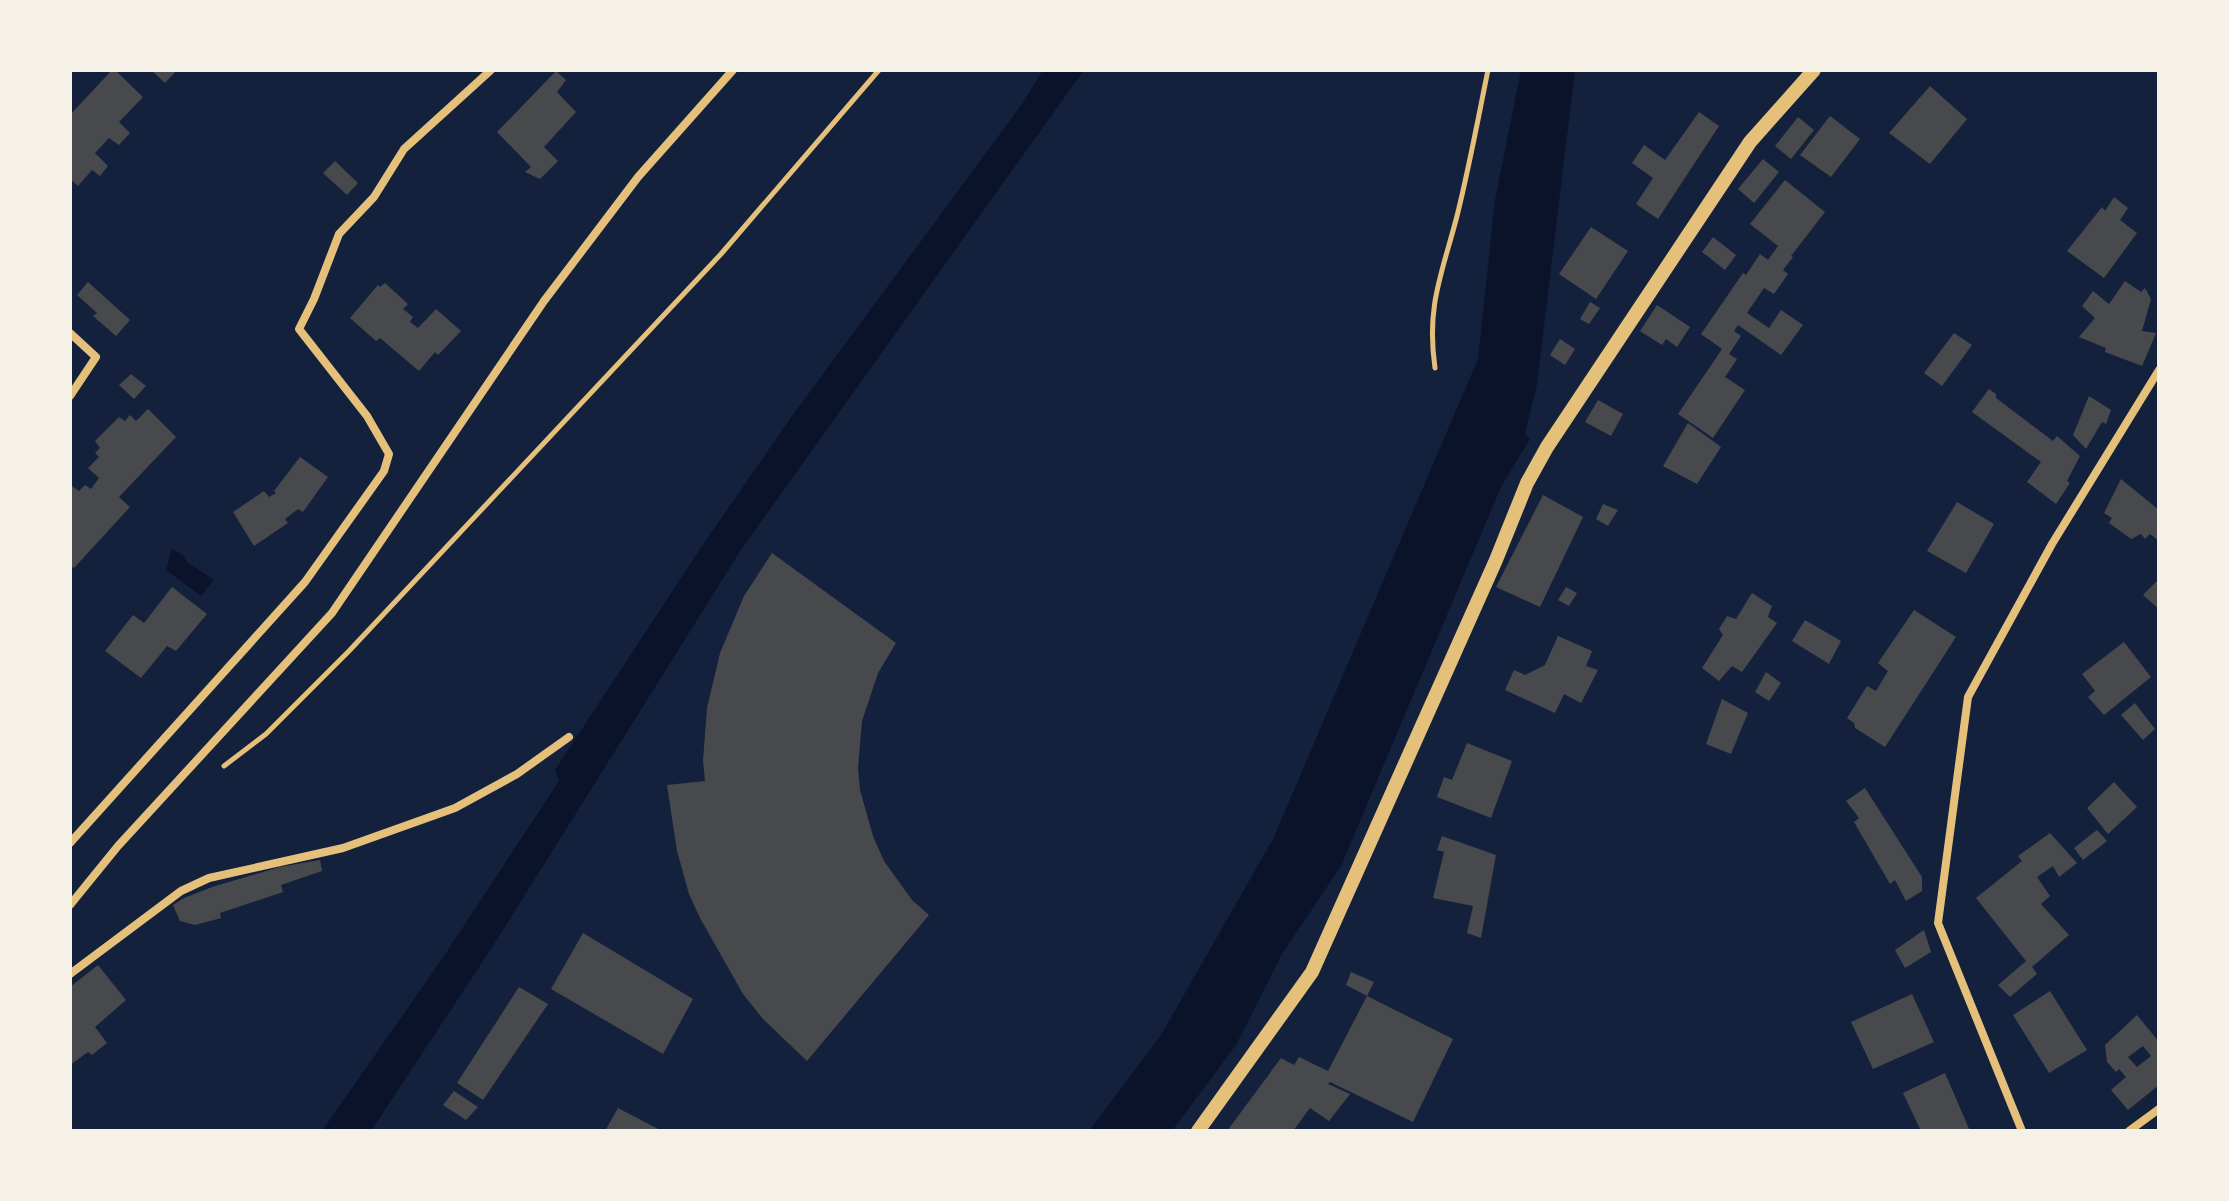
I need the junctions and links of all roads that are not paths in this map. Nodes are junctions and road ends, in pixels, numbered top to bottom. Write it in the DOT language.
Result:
graph roads {
  1 [pos="491,70"];
  2 [pos="733,70"];
  3 [pos="1814,70"];
  4 [pos="70,333"];
  5 [pos="2159,370"];
  6 [pos="70,396"];
  7 [pos="569,737"];
  8 [pos="70,843"];
  9 [pos="70,905"];
  10 [pos="70,974"];
  11 [pos="2159,1109"];
  12 [pos="1198,1131"];
  13 [pos="2022,1131"];
  14 [pos="2129,1131"];
  1 -- 8 [label="street"];
  2 -- 9 [label="street"];
  3 -- 12 [label="street"];
  4 -- 6 [label="street"];
  5 -- 13 [label="street"];
  7 -- 10 [label="street"];
  11 -- 14 [label="street"];
}
